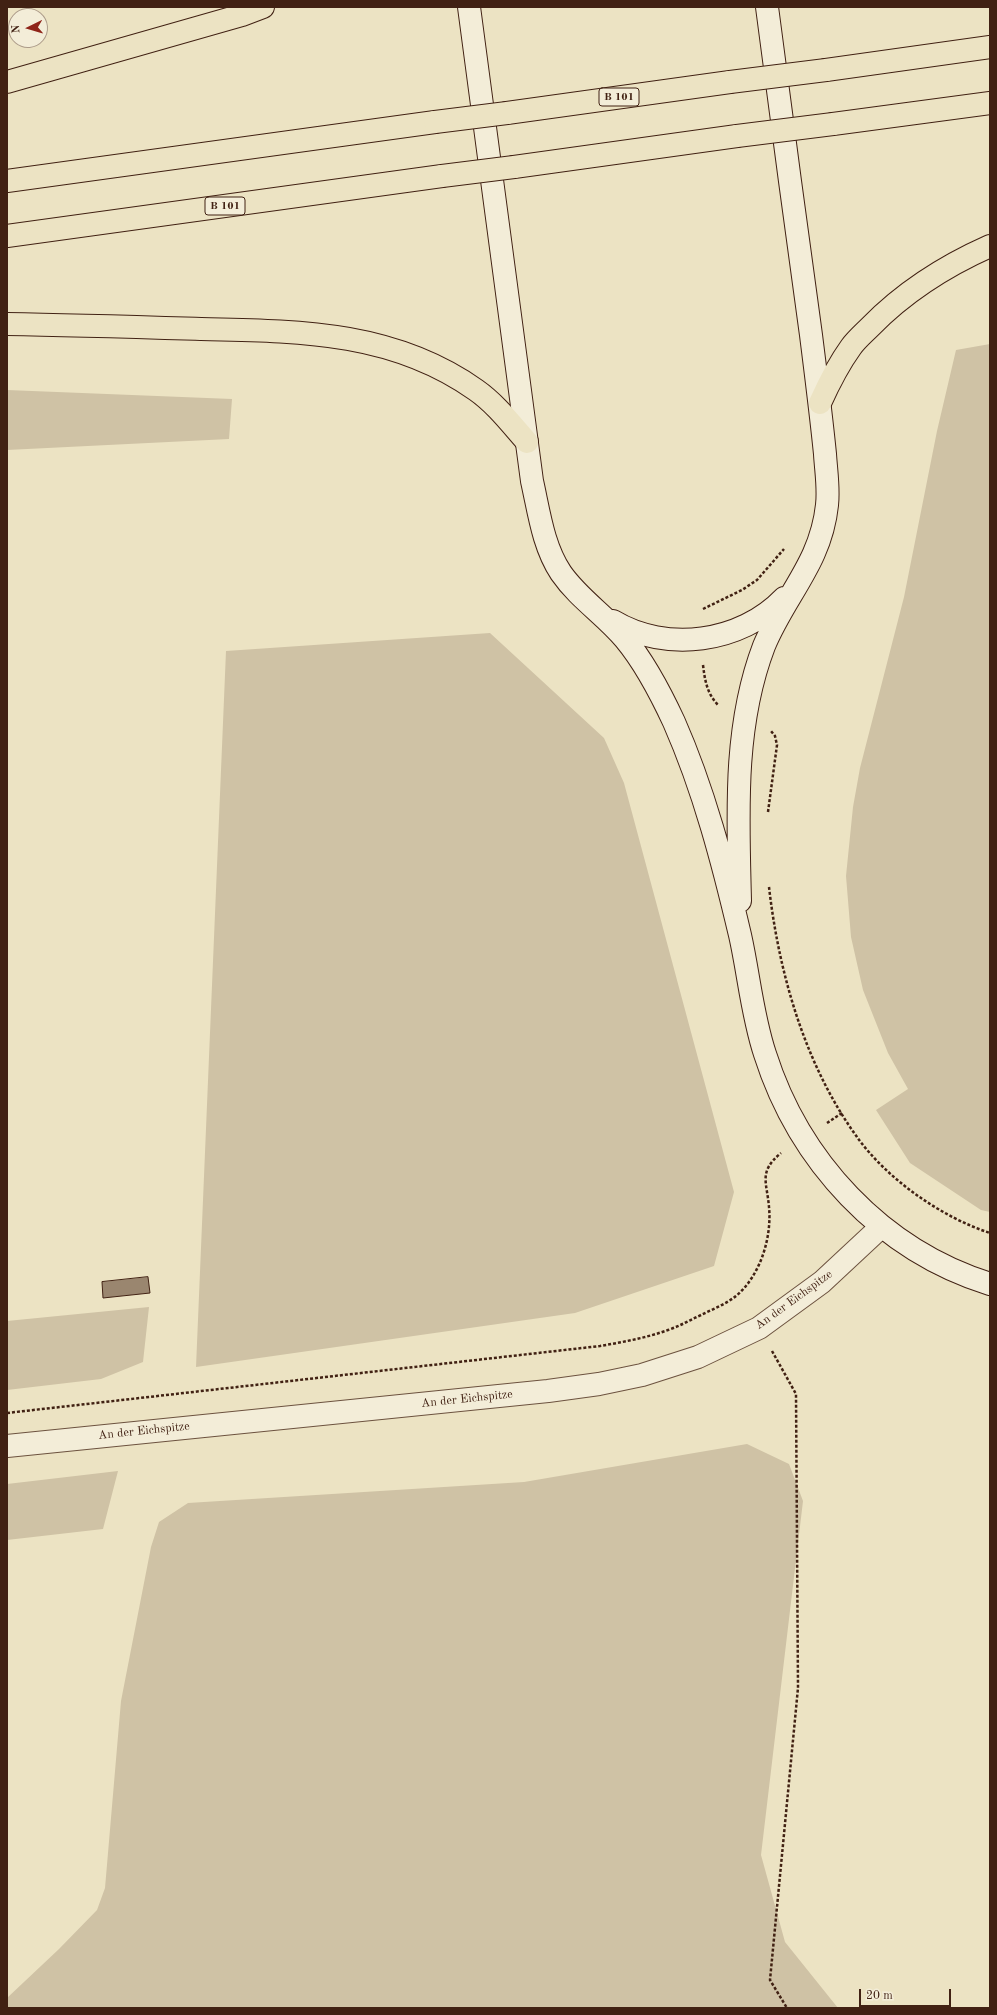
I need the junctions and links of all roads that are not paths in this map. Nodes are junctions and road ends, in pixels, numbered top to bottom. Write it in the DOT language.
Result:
graph roads {
  1 [pos="263,7"];
  2 [pos="469,7"];
  3 [pos="767,7"];
  4 [pos="990,47"];
  5 [pos="7,82"];
  6 [pos="990,103"];
  7 [pos="7,181"];
  8 [pos="7,236"];
  9 [pos="990,246"];
  10 [pos="7,324"];
  11 [pos="820,403"];
  12 [pos="527,442"];
  13 [pos="798,583"];
  14 [pos="601,615"];
  15 [pos="741,938"];
  16 [pos="881,1227"];
  17 [pos="990,1284"];
  18 [pos="7,1446"];
  1 -- 5 [label="highway"];
  2 -- 12 [label="main road"];
  3 -- 11 [label="main road"];
  4 -- 7 [label="highway, B 101, bridge"];
  6 -- 8 [label="highway, B 101, bridge"];
  9 -- 11 [label="highway"];
  10 -- 12 [label="highway"];
  11 -- 13 [label="main road"];
  12 -- 14 [label="main road"];
  13 -- 14 [label="main road"];
  13 -- 15 [label="main road"];
  14 -- 15 [label="main road"];
  15 -- 16 [label="main road"];
  16 -- 17 [label="main road"];
  16 -- 18 [label="main road, An der Eichspitze"];
}
